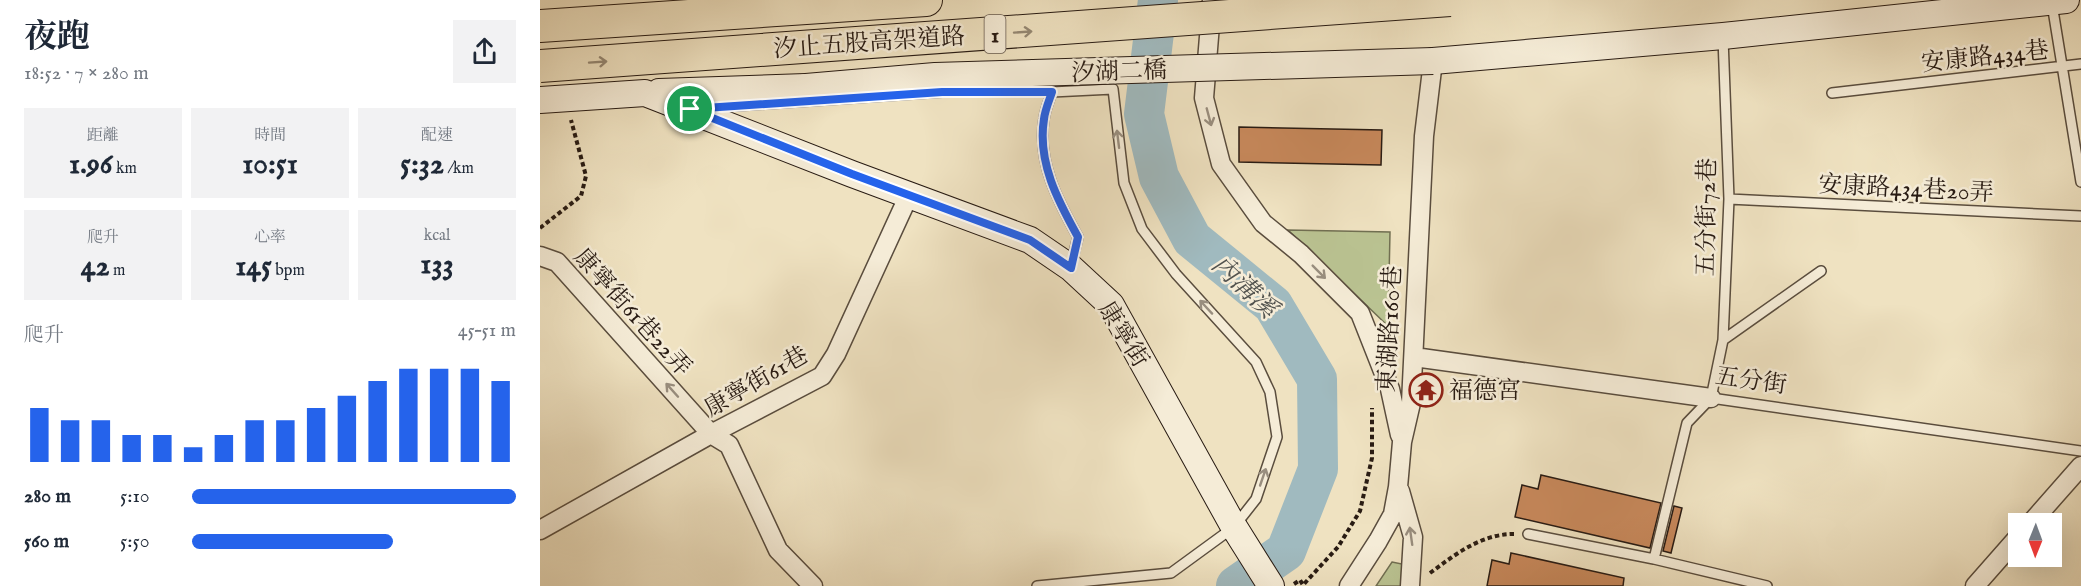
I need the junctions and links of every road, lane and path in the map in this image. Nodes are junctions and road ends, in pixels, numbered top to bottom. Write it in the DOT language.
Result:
graph roads {
  1 [pos="926,0"];
  2 [pos="1212,0"];
  3 [pos="1450,0"];
  4 [pos="2059,1"];
  5 [pos="540,26"];
  6 [pos="1723,36"];
  7 [pos="1208,60"];
  8 [pos="1433,61"];
  9 [pos="2081,64"];
  10 [pos="540,66"];
  11 [pos="2062,66"];
  12 [pos="1052,92"];
  13 [pos="645,93"];
  14 [pos="1832,93"];
  15 [pos="567,98"];
  16 [pos="540,100"];
  17 [pos="690,109"];
  18 [pos="2081,183"];
  19 [pos="909,195"];
  20 [pos="1729,199"];
  21 [pos="2081,216"];
  22 [pos="540,228"];
  23 [pos="540,256"];
  24 [pos="1071,268"];
  25 [pos="1821,271"];
  26 [pos="1723,340"];
  27 [pos="1414,357"];
  28 [pos="1372,398"];
  29 [pos="1711,398"];
  30 [pos="711,434"];
  31 [pos="1402,442"];
  32 [pos="2081,451"];
  33 [pos="2081,466"];
  34 [pos="1398,487"];
  35 [pos="2040,513"];
  36 [pos="540,530"];
  37 [pos="1528,534"];
  38 [pos="1240,536"];
  39 [pos="2008,548"];
  40 [pos="1654,559"];
  41 [pos="1300,580"];
  42 [pos="1416,583"];
  43 [pos="1303,585"];
  44 [pos="813,586"];
  45 [pos="1037,586"];
  46 [pos="1271,586"];
  47 [pos="1349,586"];
  48 [pos="1767,586"];
  49 [pos="1975,586"];
  1 -- 5 [label="highway"];
  2 -- 7 [label="street"];
  10 -- 3 [label="highway, 汐止五股高架道路 / 1, one-way, bridge"];
  4 -- 6 [label="street, 汐湖二橋"];
  4 -- 11 [label="lane"];
  6 -- 8 [label="street, 汐湖二橋"];
  6 -- 20 [label="lane, 五分街72巷"];
  7 -- 8 [label="lane"];
  7 -- 31 [label="street, one-way"];
  8 -- 13 [label="street, 汐湖二橋, bridge"];
  8 -- 27 [label="street, 東湖路160巷"];
  9 -- 11 [label="lane"];
  11 -- 14 [label="lane, 安康路434巷"];
  11 -- 18 [label="lane, 安康路434巷"];
  12 -- 17 [label="lane"];
  12 -- 24 [label="lane"];
  38 -- 12 [label="lane, one-way"];
  13 -- 15 [label="street, 康寧街"];
  13 -- 17 [label="street, 康寧街"];
  15 -- 16 [label="street, 康寧街"];
  15 -- 22 [label="path"];
  17 -- 19 [label="street, 康寧街"];
  19 -- 24 [label="street, 康寧街"];
  19 -- 30 [label="street, 康寧街61巷"];
  20 -- 21 [label="lane, 安康路434巷20弄"];
  20 -- 26 [label="lane, 五分街72巷"];
  30 -- 23 [label="street, 康寧街61巷22弄, one-way"];
  24 -- 38 [label="street, 康寧街"];
  25 -- 26 [label="lane"];
  26 -- 29 [label="lane, 五分街72巷"];
  27 -- 29 [label="street, 五分街"];
  27 -- 31 [label="street, 東湖路160巷"];
  28 -- 43 [label="path"];
  29 -- 32 [label="lane, 五分街"];
  29 -- 40 [label="lane"];
  30 -- 36 [label="street, 康寧街61巷"];
  30 -- 44 [label="street, 康寧街61巷22弄"];
  31 -- 34 [label="street, 東湖路160巷"];
  33 -- 35 [label="street"];
  42 -- 34 [label="street, one-way"];
  34 -- 47 [label="street, 東湖路160巷"];
  37 -- 40 [label="lane"];
  37 -- 42 [label="path"];
  38 -- 45 [label="lane"];
  38 -- 46 [label="street, 康寧街"];
  39 -- 49 [label="street"];
  40 -- 48 [label="lane"];
  41 -- 43 [label="path"];
}
